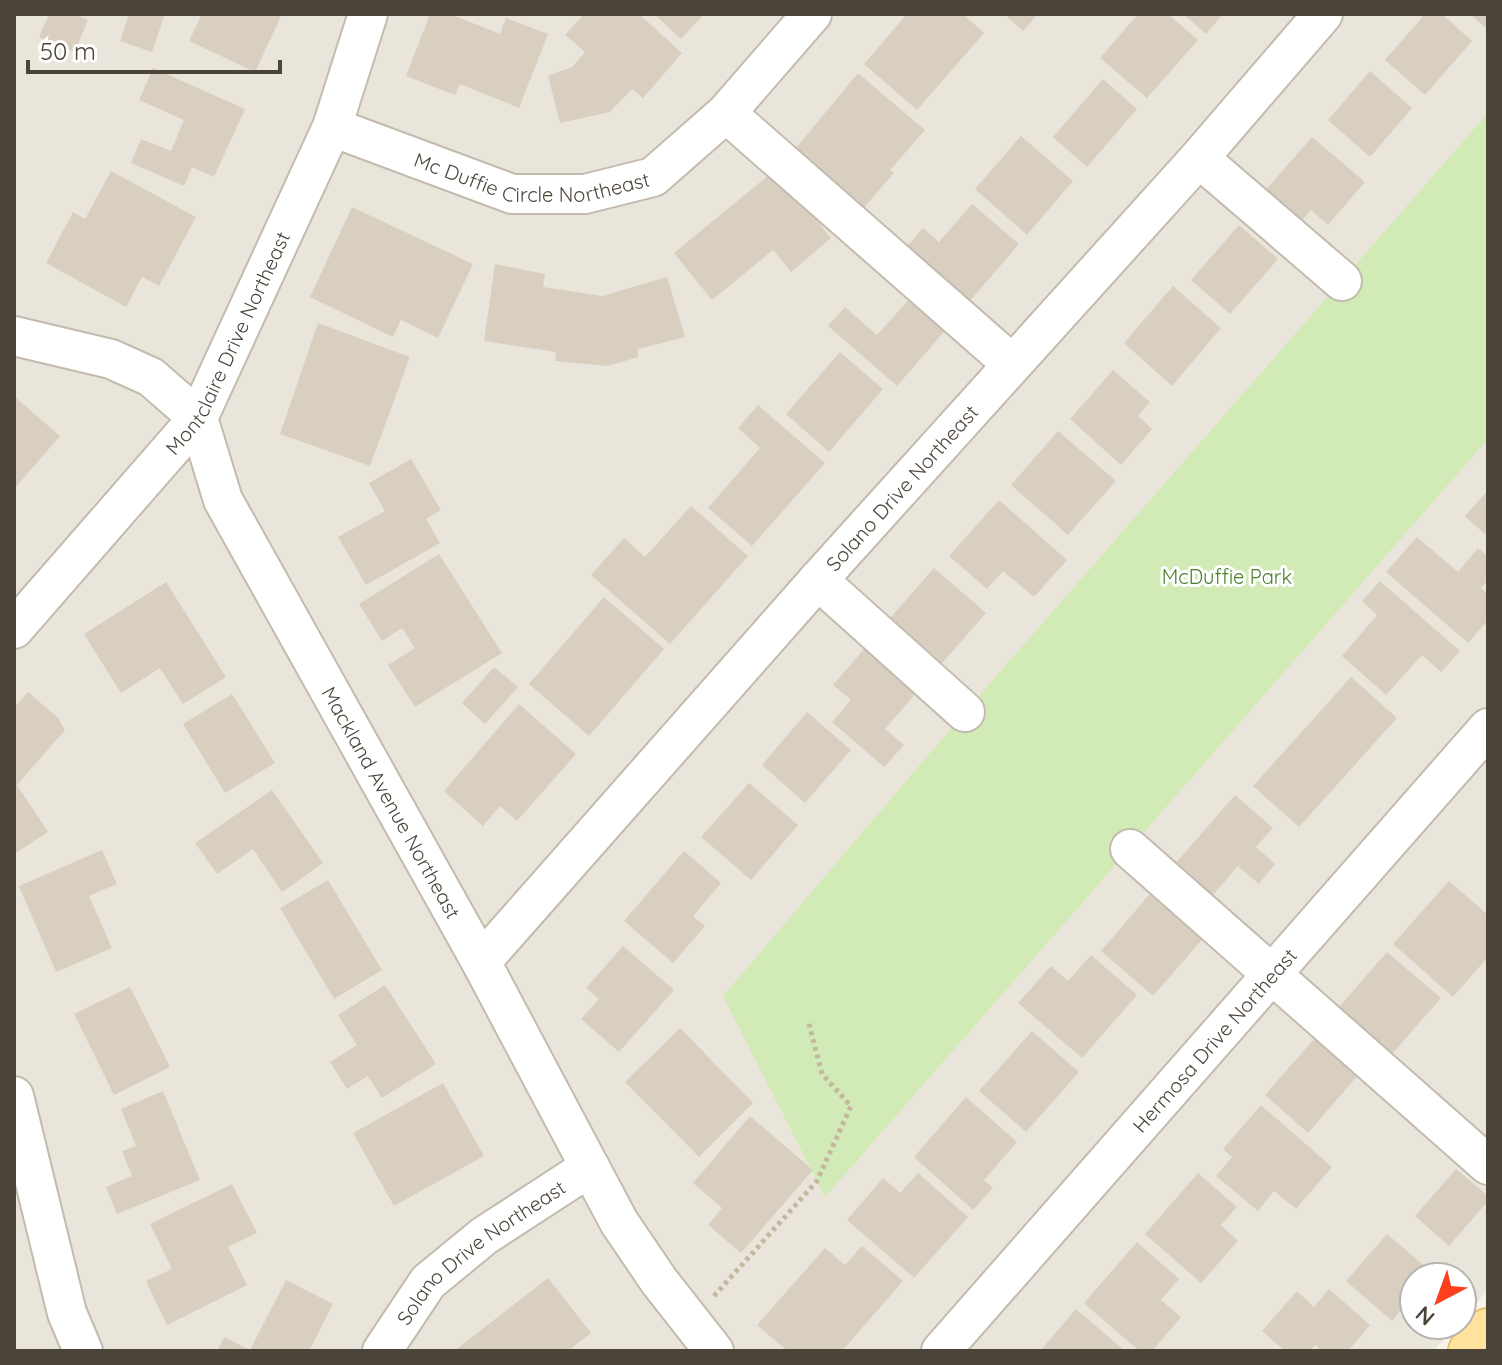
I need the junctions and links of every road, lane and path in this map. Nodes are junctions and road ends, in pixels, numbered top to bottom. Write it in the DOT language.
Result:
graph roads {
  1 [pos="368,14"];
  2 [pos="812,14"];
  3 [pos="1323,14"];
  4 [pos="726,113"];
  5 [pos="332,127"];
  6 [pos="1199,158"];
  7 [pos="1342,281"];
  8 [pos="14,336"];
  9 [pos="1012,364"];
  10 [pos="198,418"];
  11 [pos="818,580"];
  12 [pos="14,629"];
  13 [pos="965,712"];
  14 [pos="1488,728"];
  15 [pos="1130,849"];
  16 [pos="481,962"];
  17 [pos="1273,973"];
  18 [pos="809,1024"];
  19 [pos="14,1096"];
  20 [pos="1488,1165"];
  21 [pos="590,1167"];
  22 [pos="712,1298"];
  23 [pos="1488,1331"];
  24 [pos="83,1351"];
  25 [pos="382,1351"];
  26 [pos="714,1351"];
  27 [pos="941,1351"];
  28 [pos="1471,1351"];
  1 -- 5 [label="street, Montclaire Drive Northeast"];
  2 -- 4 [label="street, Mc Duffie Circle Northeast"];
  3 -- 6 [label="street, Solano Drive Northeast"];
  4 -- 5 [label="street, Mc Duffie Circle Northeast"];
  4 -- 9 [label="street"];
  5 -- 10 [label="street, Montclaire Drive Northeast"];
  6 -- 7 [label="street"];
  6 -- 9 [label="street, Solano Drive Northeast"];
  8 -- 10 [label="street"];
  9 -- 11 [label="street, Solano Drive Northeast"];
  10 -- 12 [label="street, Montclaire Drive Northeast"];
  10 -- 16 [label="street, Mackland Avenue Northeast"];
  11 -- 13 [label="street"];
  11 -- 16 [label="street, Solano Drive Northeast"];
  14 -- 17 [label="street, Hermosa Drive Northeast"];
  15 -- 17 [label="street"];
  16 -- 21 [label="street, Mackland Avenue Northeast"];
  17 -- 20 [label="street"];
  17 -- 27 [label="street, Hermosa Drive Northeast"];
  18 -- 22 [label="path"];
  19 -- 24 [label="street"];
  21 -- 25 [label="street, Solano Drive Northeast"];
  21 -- 26 [label="street, Mackland Avenue Northeast"];
  23 -- 28 [label="main road"];
}
